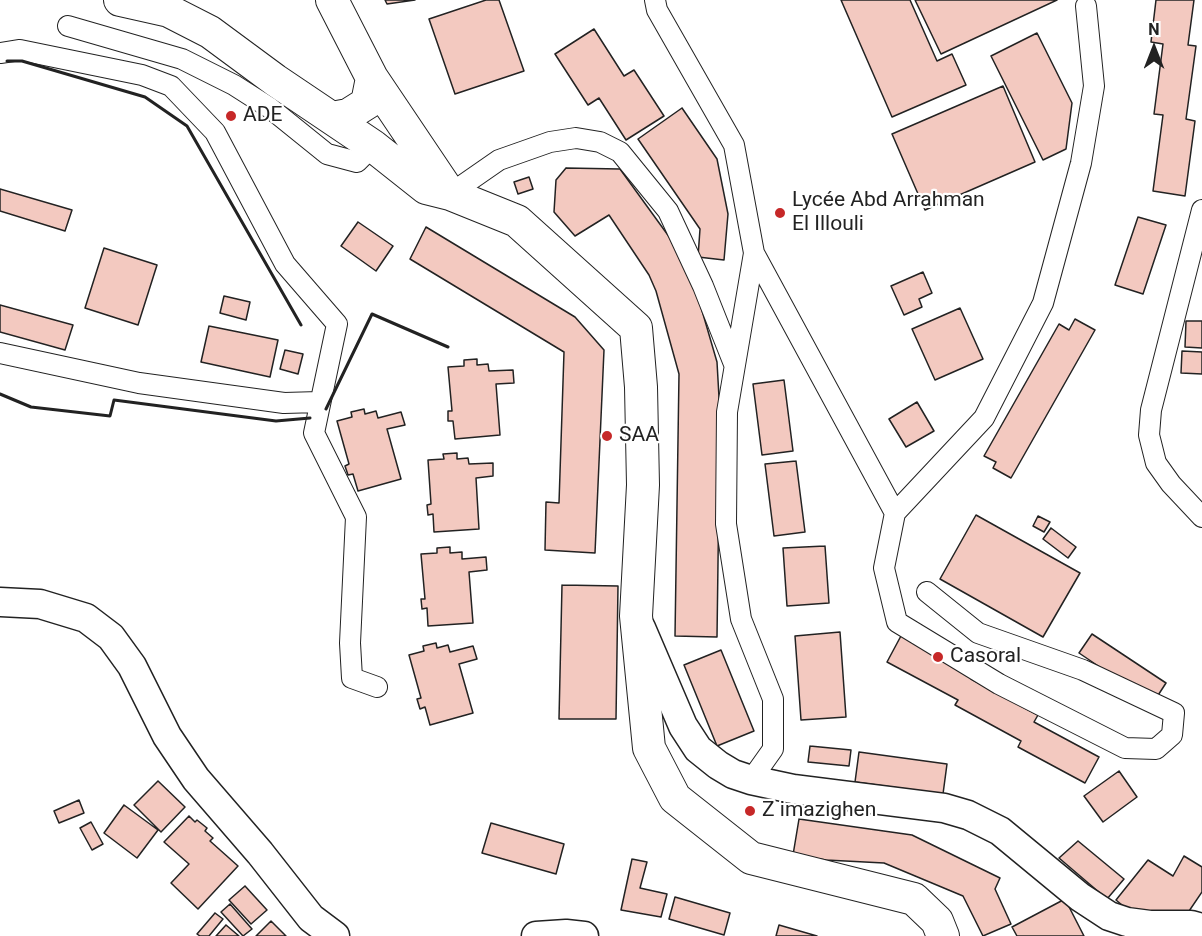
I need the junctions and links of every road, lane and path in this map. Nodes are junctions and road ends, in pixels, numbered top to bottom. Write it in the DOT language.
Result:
graph roads {
  1 [pos="120,0"];
  2 [pos="332,0"];
  3 [pos="655,0"];
  4 [pos="1086,6"];
  5 [pos="68,26"];
  6 [pos="0,53"];
  7 [pos="182,59"];
  8 [pos="372,78"];
  9 [pos="171,86"];
  10 [pos="332,118"];
  11 [pos="373,146"];
  12 [pos="450,194"];
  13 [pos="1202,210"];
  14 [pos="754,254"];
  15 [pos="0,353"];
  16 [pos="735,365"];
  17 [pos="319,402"];
  18 [pos="895,513"];
  19 [pos="1202,517"];
  20 [pos="927,592"];
  21 [pos="0,602"];
  22 [pos="636,616"];
  23 [pos="377,687"];
  24 [pos="751,780"];
  25 [pos="1202,928"];
  26 [pos="335,936"];
  27 [pos="536,936"];
  28 [pos="584,936"];
  29 [pos="943,936"];
  1 -- 10 [label="main road"];
  2 -- 8 [label="main road"];
  3 -- 14 [label="street"];
  4 -- 18 [label="street"];
  5 -- 7 [label="street"];
  6 -- 9 [label="street"];
  7 -- 9 [label="street"];
  7 -- 11 [label="street"];
  8 -- 10 [label="main road"];
  8 -- 12 [label="main road"];
  9 -- 17 [label="street"];
  10 -- 11 [label="main road"];
  11 -- 12 [label="main road"];
  12 -- 16 [label="street"];
  12 -- 22 [label="main road"];
  13 -- 19 [label="street"];
  14 -- 16 [label="street"];
  14 -- 18 [label="street"];
  15 -- 17 [label="street"];
  16 -- 24 [label="street"];
  17 -- 23 [label="street"];
  18 -- 20 [label="street"];
  21 -- 26 [label="main road"];
  22 -- 24 [label="main road"];
  22 -- 29 [label="main road"];
  24 -- 25 [label="main road"];
  27 -- 28 [label="main road"];
}
